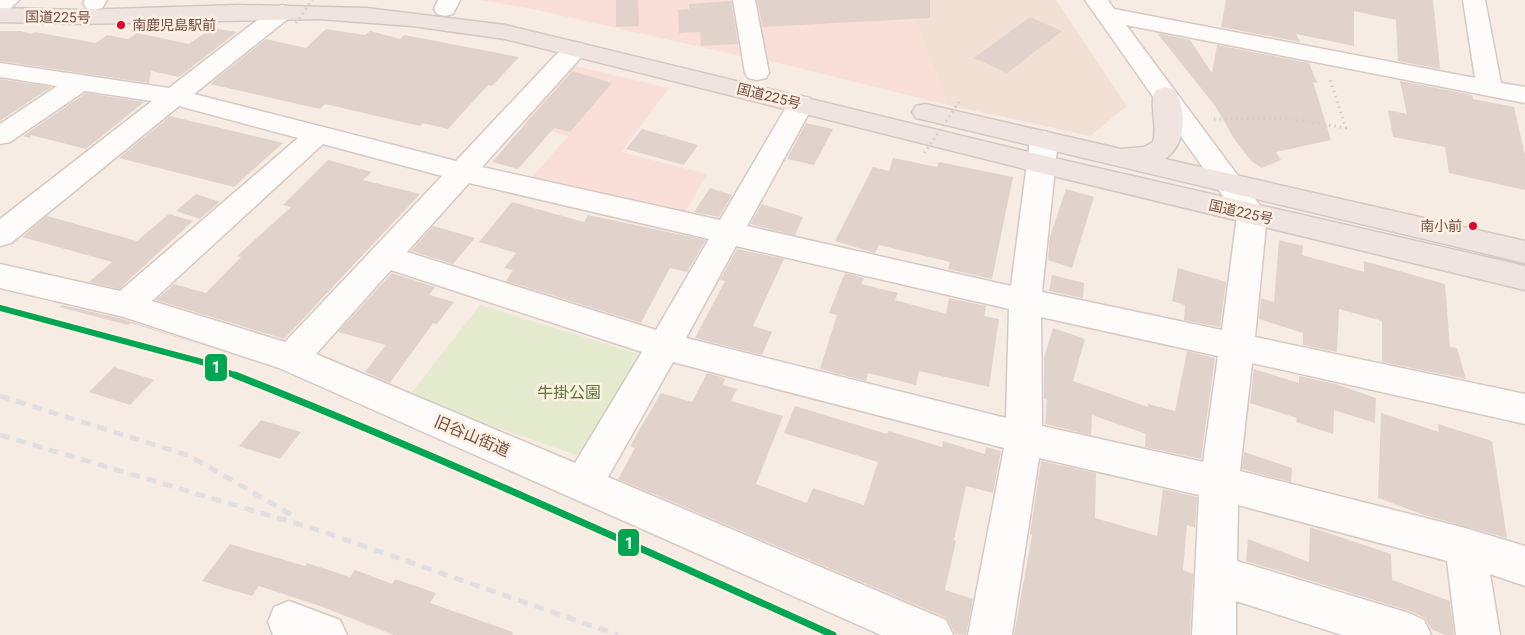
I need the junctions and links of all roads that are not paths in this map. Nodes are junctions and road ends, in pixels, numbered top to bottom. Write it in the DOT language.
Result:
graph roads {
  1 [pos="8,0"];
  2 [pos="24,0"];
  3 [pos="247,0"];
  4 [pos="346,0"];
  5 [pos="744,0"];
  6 [pos="1474,0"];
  7 [pos="95,2"];
  8 [pos="447,4"];
  9 [pos="0,6"];
  10 [pos="1101,7"];
  11 [pos="0,15"];
  12 [pos="289,17"];
  13 [pos="575,49"];
  14 [pos="0,70"];
  15 [pos="757,73"];
  16 [pos="78,84"];
  17 [pos="1489,88"];
  18 [pos="1165,95"];
  19 [pos="1525,95"];
  20 [pos="174,97"];
  21 [pos="801,104"];
  22 [pos="317,135"];
  23 [pos="0,136"];
  24 [pos="1043,152"];
  25 [pos="1117,155"];
  26 [pos="462,172"];
  27 [pos="1229,182"];
  28 [pos="1252,215"];
  29 [pos="728,232"];
  30 [pos="0,235"];
  31 [pos="1525,252"];
  32 [pos="384,256"];
  33 [pos="0,276"];
  34 [pos="1525,278"];
  35 [pos="1025,301"];
  36 [pos="126,305"];
  37 [pos="664,346"];
  38 [pos="1238,347"];
  39 [pos="291,358"];
  40 [pos="1525,409"];
  41 [pos="1024,438"];
  42 [pos="1219,483"];
  43 [pos="583,484"];
  44 [pos="1466,547"];
  45 [pos="1525,566"];
  46 [pos="1215,574"];
  47 [pos="931,635"];
  48 [pos="990,635"];
  49 [pos="1214,635"];
  50 [pos="1409,635"];
  51 [pos="1478,635"];
  1 -- 9 [label="street"];
  2 -- 7 [label="highway, 国道225号"];
  3 -- 7 [label="highway, 国道225号"];
  4 -- 8 [label="highway, 国道225号"];
  5 -- 15 [label="street"];
  6 -- 17 [label="street"];
  8 -- 15 [label="highway, 国道225号"];
  10 -- 17 [label="street"];
  10 -- 18 [label="street"];
  11 -- 12 [label="highway, 国道225号"];
  12 -- 13 [label="highway, 国道225号"];
  12 -- 20 [label="street"];
  13 -- 21 [label="highway, 国道225号"];
  13 -- 26 [label="street"];
  14 -- 16 [label="street"];
  15 -- 24 [label="highway, 国道225号"];
  16 -- 20 [label="street"];
  16 -- 23 [label="street"];
  17 -- 19 [label="street"];
  18 -- 25 [label="highway"];
  18 -- 27 [label="street"];
  20 -- 22 [label="street"];
  20 -- 30 [label="street"];
  21 -- 24 [label="highway, 国道225号"];
  21 -- 29 [label="street"];
  22 -- 26 [label="street"];
  22 -- 36 [label="street"];
  24 -- 25 [label="highway, 国道225号"];
  24 -- 28 [label="highway, 国道225号"];
  24 -- 35 [label="street"];
  25 -- 27 [label="highway, 国道225号"];
  26 -- 29 [label="street"];
  26 -- 32 [label="street"];
  27 -- 28 [label="street"];
  27 -- 31 [label="highway, 国道225号"];
  28 -- 34 [label="highway, 国道225号"];
  28 -- 38 [label="street"];
  29 -- 35 [label="street"];
  29 -- 37 [label="street"];
  32 -- 37 [label="street"];
  32 -- 39 [label="street"];
  33 -- 36 [label="street, 旧谷山街道"];
  35 -- 38 [label="street"];
  35 -- 41 [label="street"];
  36 -- 39 [label="street, 旧谷山街道"];
  37 -- 41 [label="street"];
  37 -- 43 [label="street"];
  38 -- 40 [label="street"];
  38 -- 42 [label="street"];
  39 -- 43 [label="street, 旧谷山街道"];
  41 -- 42 [label="street"];
  41 -- 48 [label="street"];
  42 -- 44 [label="street"];
  42 -- 46 [label="street"];
  43 -- 47 [label="street, 旧谷山街道"];
  44 -- 45 [label="street"];
  44 -- 51 [label="street"];
  46 -- 49 [label="street"];
  46 -- 50 [label="street"];
}
